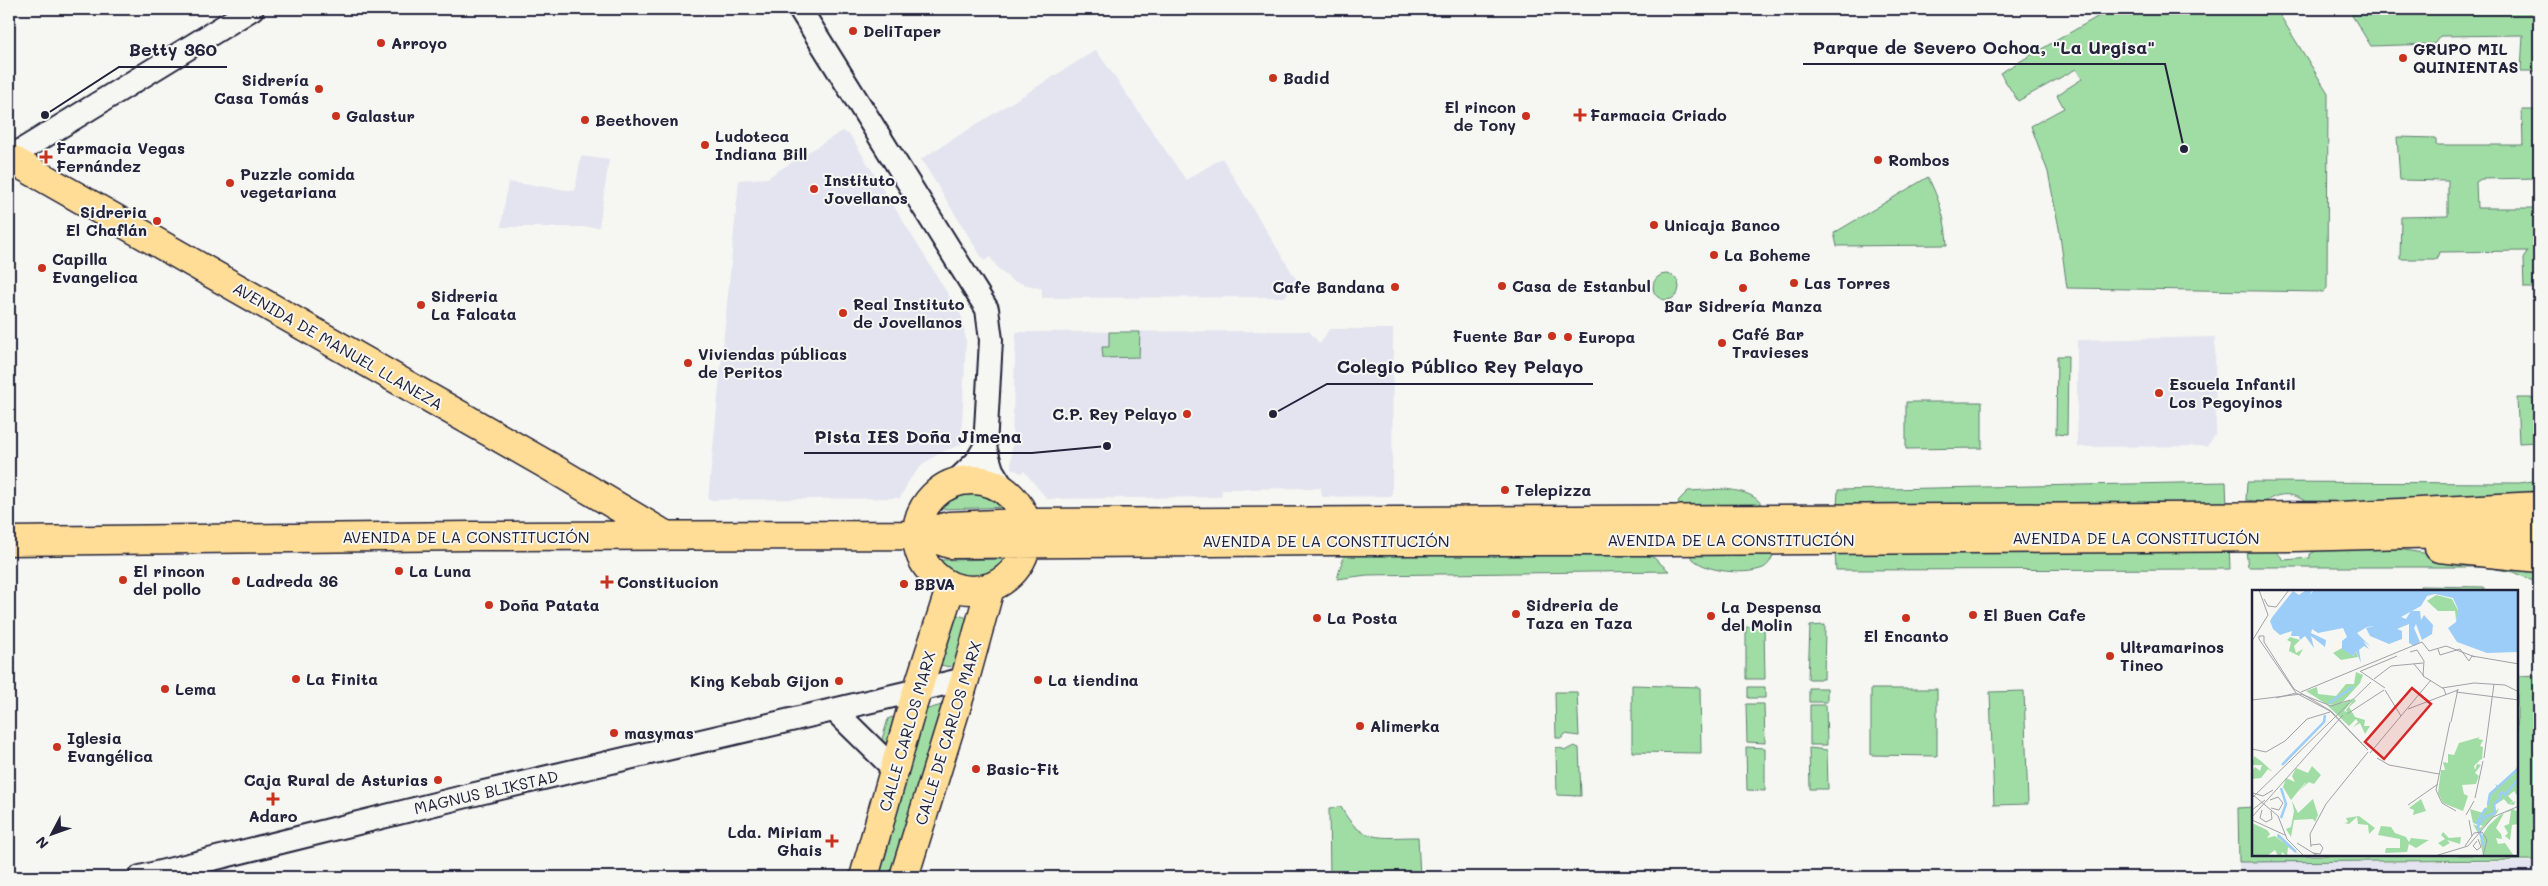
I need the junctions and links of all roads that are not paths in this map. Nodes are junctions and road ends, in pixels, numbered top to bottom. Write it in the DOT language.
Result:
graph roads {
  1 [pos="252,9"];
  2 [pos="800,9"];
  3 [pos="9,158"];
  4 [pos="985,448"];
  5 [pos="956,481"];
  6 [pos="1005,491"];
  7 [pos="2539,506"];
  8 [pos="1027,533"];
  9 [pos="2539,533"];
  10 [pos="921,535"];
  11 [pos="667,536"];
  12 [pos="2338,537"];
  13 [pos="9,541"];
  14 [pos="2539,558"];
  15 [pos="951,586"];
  16 [pos="990,588"];
  17 [pos="965,679"];
  18 [pos="919,690"];
  19 [pos="834,710"];
  20 [pos="896,771"];
  21 [pos="140,877"];
  22 [pos="864,877"];
  23 [pos="904,877"];
  1 -- 3 [label="street"];
  2 -- 4 [label="street"];
  3 -- 11 [label="main road, AVENIDA DE MANUEL LLANEZA"];
  4 -- 5 [label="street"];
  4 -- 6 [label="street"];
  5 -- 6 [label="main road"];
  5 -- 10 [label="main road"];
  6 -- 8 [label="main road"];
  7 -- 8 [label="main road, AVENIDA DE LA CONSTITUCIÓN"];
  8 -- 10 [label="main road, AVENIDA DE LA CONSTITUCIÓN"];
  8 -- 12 [label="main road, AVENIDA DE LA CONSTITUCIÓN"];
  8 -- 16 [label="main road"];
  9 -- 12 [label="main road, AVENIDA DE LA CONSTITUCIÓN"];
  10 -- 11 [label="main road, AVENIDA DE LA CONSTITUCIÓN"];
  10 -- 15 [label="main road"];
  11 -- 13 [label="main road, AVENIDA DE LA CONSTITUCIÓN"];
  12 -- 14 [label="main road"];
  15 -- 16 [label="main road"];
  15 -- 18 [label="main road, CALLE CARLOS MARX"];
  16 -- 17 [label="main road, CALLE DE CARLOS MARX"];
  17 -- 18 [label="street, MAGNUS BLIKSTAD"];
  17 -- 23 [label="main road, CALLE DE CARLOS MARX"];
  18 -- 19 [label="street, MAGNUS BLIKSTAD"];
  18 -- 20 [label="main road, CALLE CARLOS MARX"];
  19 -- 20 [label="street"];
  19 -- 21 [label="street, MAGNUS BLIKSTAD"];
  20 -- 22 [label="main road, CALLE CARLOS MARX"];
}
